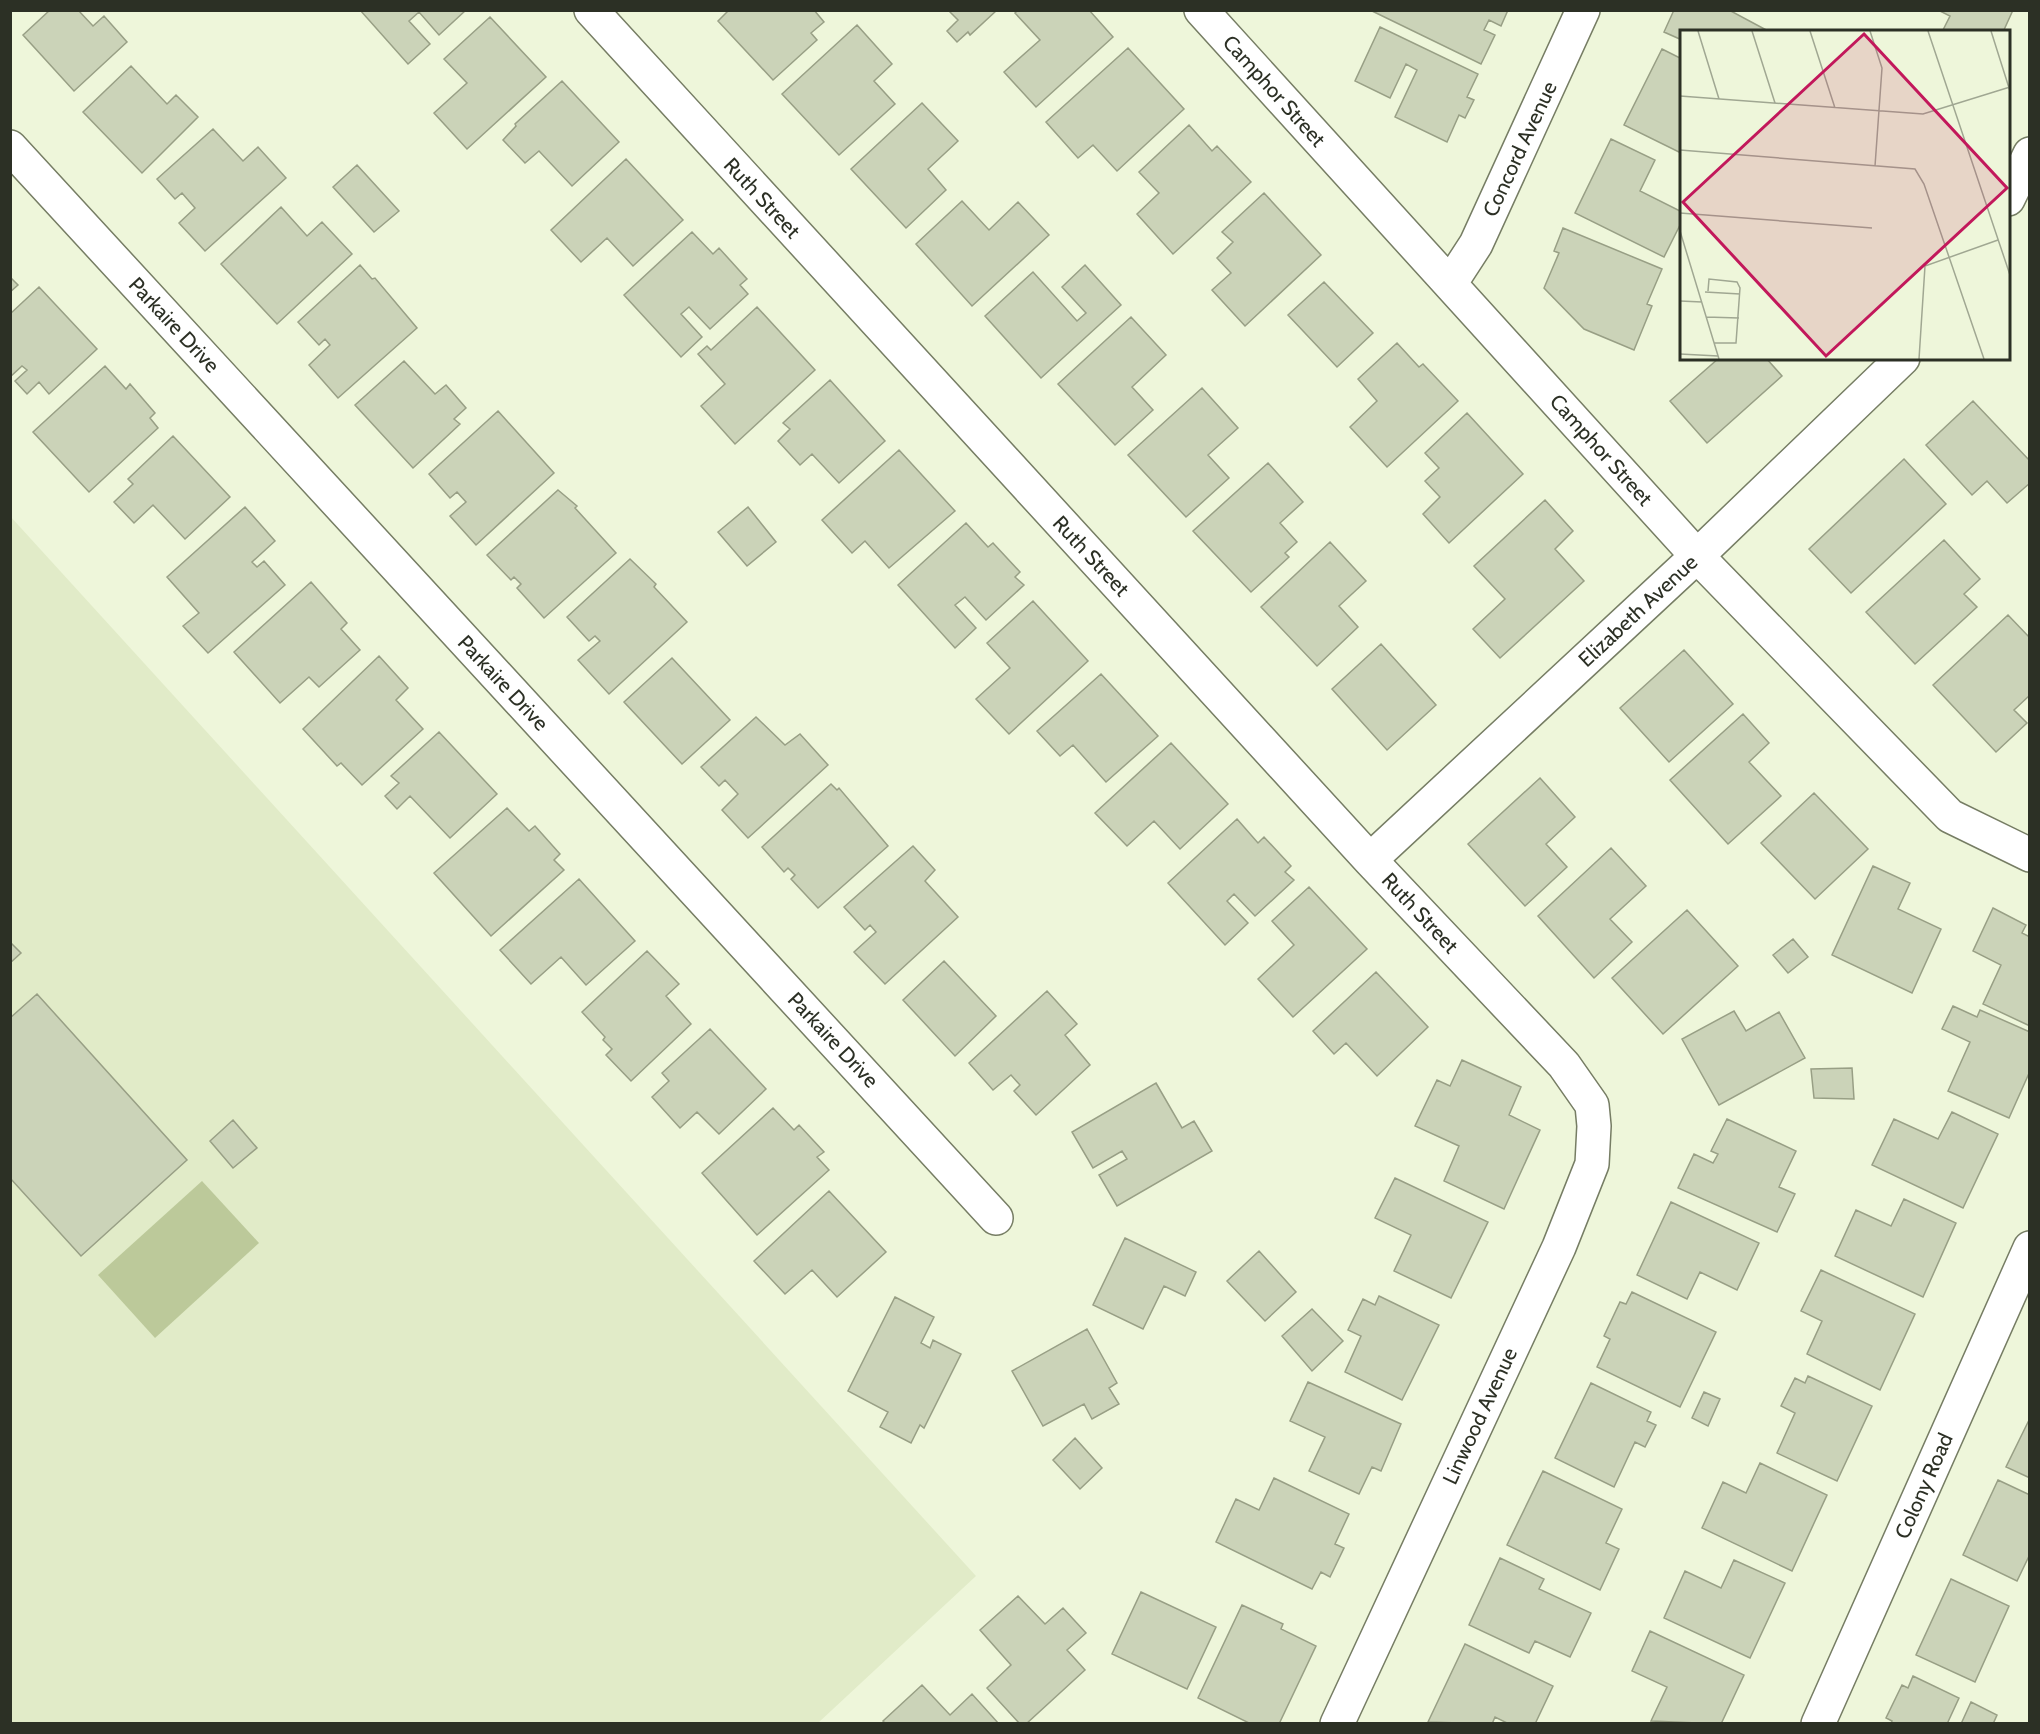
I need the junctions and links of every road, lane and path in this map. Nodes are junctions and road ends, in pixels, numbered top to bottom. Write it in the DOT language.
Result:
graph roads {
  1 [pos="591,10"];
  2 [pos="1201,10"];
  3 [pos="1583,10"];
  4 [pos="10,147"];
  5 [pos="2030,154"];
  6 [pos="2010,195"];
  7 [pos="1450,284"];
  8 [pos="1901,360"];
  9 [pos="1697,556"];
  10 [pos="2030,855"];
  11 [pos="1370,860"];
  12 [pos="1590,1102"];
  13 [pos="996,1218"];
  14 [pos="2030,1248"];
  15 [pos="1337,1724"];
  16 [pos="1818,1724"];
  1 -- 11 [label="street, Ruth Street"];
  2 -- 7 [label="street, Camphor Street"];
  3 -- 7 [label="street, Concord Avenue"];
  4 -- 13 [label="street, Parkaire Drive"];
  5 -- 6 [label="street"];
  7 -- 9 [label="street, Camphor Street"];
  8 -- 9 [label="street, Elizabeth Avenue"];
  9 -- 10 [label="street, Camphor Street"];
  9 -- 11 [label="street, Elizabeth Avenue"];
  11 -- 12 [label="street, Ruth Street"];
  12 -- 15 [label="street, Linwood Avenue"];
  14 -- 16 [label="street, Colony Road"];
}
